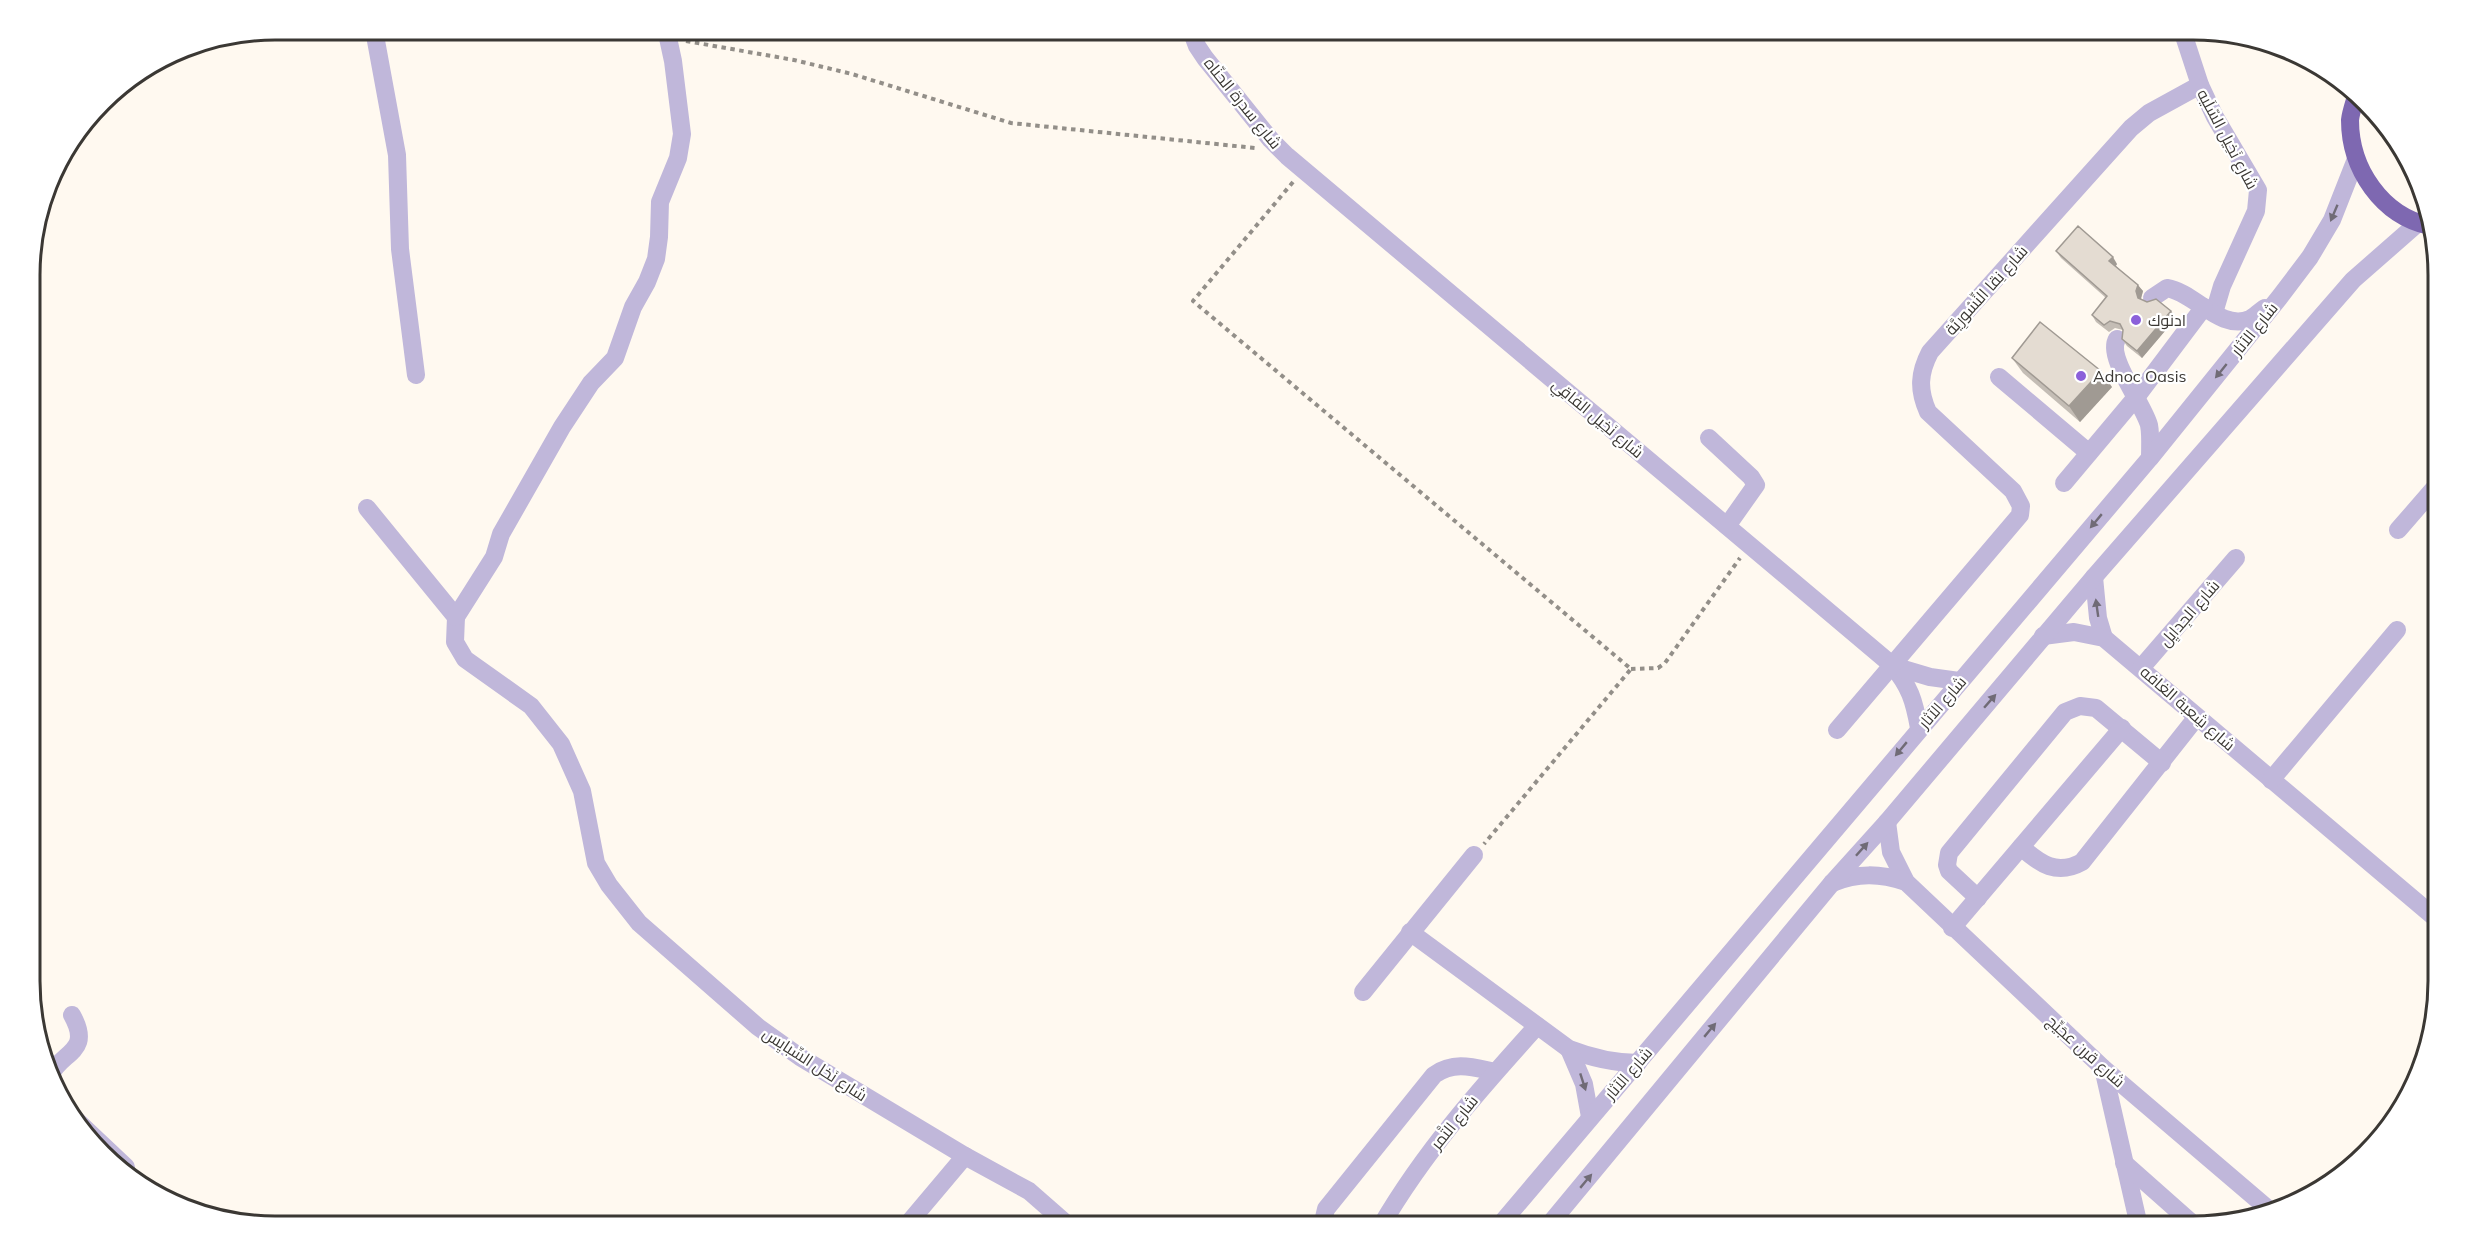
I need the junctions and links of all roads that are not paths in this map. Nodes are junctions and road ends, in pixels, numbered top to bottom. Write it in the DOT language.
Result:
graph roads {
  1 [pos="376,40"];
  2 [pos="669,40"];
  3 [pos="1195,40"];
  4 [pos="2185,40"];
  5 [pos="2200,85"];
  6 [pos="2354,104"];
  7 [pos="2356,159"];
  8 [pos="1303,170"];
  9 [pos="2422,224"];
  10 [pos="2423,226"];
  11 [pos="2152,298"];
  12 [pos="2279,298"];
  13 [pos="2209,310"];
  14 [pos="2117,339"];
  15 [pos="416,375"];
  16 [pos="2000,377"];
  17 [pos="2137,396"];
  18 [pos="1708,438"];
  19 [pos="2089,453"];
  20 [pos="2150,458"];
  21 [pos="2064,483"];
  22 [pos="2428,496"];
  23 [pos="367,508"];
  24 [pos="1727,526"];
  25 [pos="2398,530"];
  26 [pos="2236,558"];
  27 [pos="2094,577"];
  28 [pos="456,617"];
  29 [pos="2397,630"];
  30 [pos="2043,636"];
  31 [pos="2104,638"];
  32 [pos="1892,665"];
  33 [pos="2141,668"];
  34 [pos="1959,681"];
  35 [pos="2196,718"];
  36 [pos="1919,728"];
  37 [pos="2122,729"];
  38 [pos="1837,730"];
  39 [pos="2162,763"];
  40 [pos="2271,780"];
  41 [pos="1887,822"];
  42 [pos="2021,847"];
  43 [pos="1474,855"];
  44 [pos="1906,882"];
  45 [pos="1832,883"];
  46 [pos="1978,898"];
  47 [pos="2428,912"];
  48 [pos="1952,928"];
  49 [pos="1410,932"];
  50 [pos="1363,992"];
  51 [pos="72,1015"];
  52 [pos="1537,1026"];
  53 [pos="1569,1049"];
  54 [pos="1638,1063"];
  55 [pos="2103,1068"];
  56 [pos="57,1069"];
  57 [pos="1495,1072"];
  58 [pos="1590,1117"];
  59 [pos="965,1156"];
  60 [pos="2124,1163"];
  61 [pos="2263,1205"];
  62 [pos="914,1216"];
  63 [pos="1058,1216"];
  64 [pos="1324,1216"];
  65 [pos="1387,1216"];
  66 [pos="1507,1216"];
  67 [pos="1556,1216"];
  68 [pos="2137,1216"];
  69 [pos="2183,1216"];
  1 -- 15 [label="street"];
  2 -- 28 [label="street"];
  3 -- 8 [label="street, شارع سدرة الحنّاه"];
  4 -- 5 [label="street, شارع نَخِيل السّلَيه"];
  5 -- 13 [label="street, شارع نَخِيل السّلَيه"];
  5 -- 32 [label="street, شارع نِقا النِّسُورِيَّة"];
  6 -- 7 [label="highway"];
  7 -- 9 [label="highway"];
  7 -- 12 [label="street, شارع الآثار, one-way"];
  8 -- 24 [label="street, شارع نَخِيل الفاقِي"];
  10 -- 27 [label="street"];
  11 -- 13 [label="street"];
  12 -- 13 [label="street"];
  12 -- 20 [label="street, شارع الآثار, one-way"];
  13 -- 17 [label="street, شارع نَخِيل السّلَيه"];
  14 -- 17 [label="street"];
  16 -- 19 [label="street"];
  17 -- 19 [label="street, شارع نَخِيل السّلَيه"];
  17 -- 20 [label="street"];
  18 -- 24 [label="street"];
  19 -- 21 [label="street, شارع نَخِيل السّلَيه"];
  20 -- 34 [label="street, شارع الآثار, one-way"];
  22 -- 25 [label="street"];
  23 -- 28 [label="street"];
  24 -- 32 [label="street, شارع نَخِيل الفاقِي"];
  26 -- 33 [label="street, شارع الجِدايِل"];
  27 -- 30 [label="street"];
  31 -- 27 [label="street, one-way"];
  28 -- 59 [label="street, شارع نَخل السِّبايِس"];
  29 -- 40 [label="street"];
  30 -- 31 [label="street, شارع شِعبة الغافه"];
  41 -- 30 [label="street, one-way"];
  31 -- 33 [label="street, شارع شِعبة الغافه"];
  32 -- 34 [label="street, شارع نَخِيل الفاقِي"];
  32 -- 36 [label="street, شارع نَخِيل الفاقِي"];
  32 -- 38 [label="street"];
  33 -- 35 [label="street, شارع شِعبة الغافه"];
  34 -- 36 [label="street, شارع الآثار"];
  35 -- 39 [label="street"];
  35 -- 40 [label="street, شارع شِعبة الغافه"];
  36 -- 54 [label="street, شارع الآثار, one-way"];
  37 -- 39 [label="street"];
  37 -- 42 [label="street"];
  37 -- 46 [label="street"];
  39 -- 42 [label="street"];
  40 -- 47 [label="street, شارع شِعبة الغافه"];
  41 -- 44 [label="street, شارع قرن عجَيِّج"];
  45 -- 41 [label="street, one-way"];
  42 -- 46 [label="street"];
  43 -- 49 [label="street"];
  44 -- 45 [label="street"];
  44 -- 48 [label="street, شارع قرن عجَيِّج"];
  67 -- 45 [label="street, one-way"];
  46 -- 48 [label="street"];
  48 -- 55 [label="street, شارع قرن عجَيِّج"];
  49 -- 50 [label="street"];
  49 -- 52 [label="street"];
  51 -- 56 [label="street"];
  52 -- 53 [label="street"];
  52 -- 57 [label="street, شارع التَّمر"];
  53 -- 54 [label="street"];
  53 -- 58 [label="street, one-way"];
  54 -- 58 [label="street, شارع الآثار"];
  55 -- 60 [label="street"];
  55 -- 61 [label="street, شارع قرن عجَيِّج"];
  57 -- 64 [label="street"];
  57 -- 65 [label="street, شارع التَّمر"];
  58 -- 66 [label="street, شارع الآثار"];
  59 -- 62 [label="street"];
  59 -- 63 [label="street, شارع نَخل السِّبايِس"];
  60 -- 68 [label="street"];
  60 -- 69 [label="street"];
}
